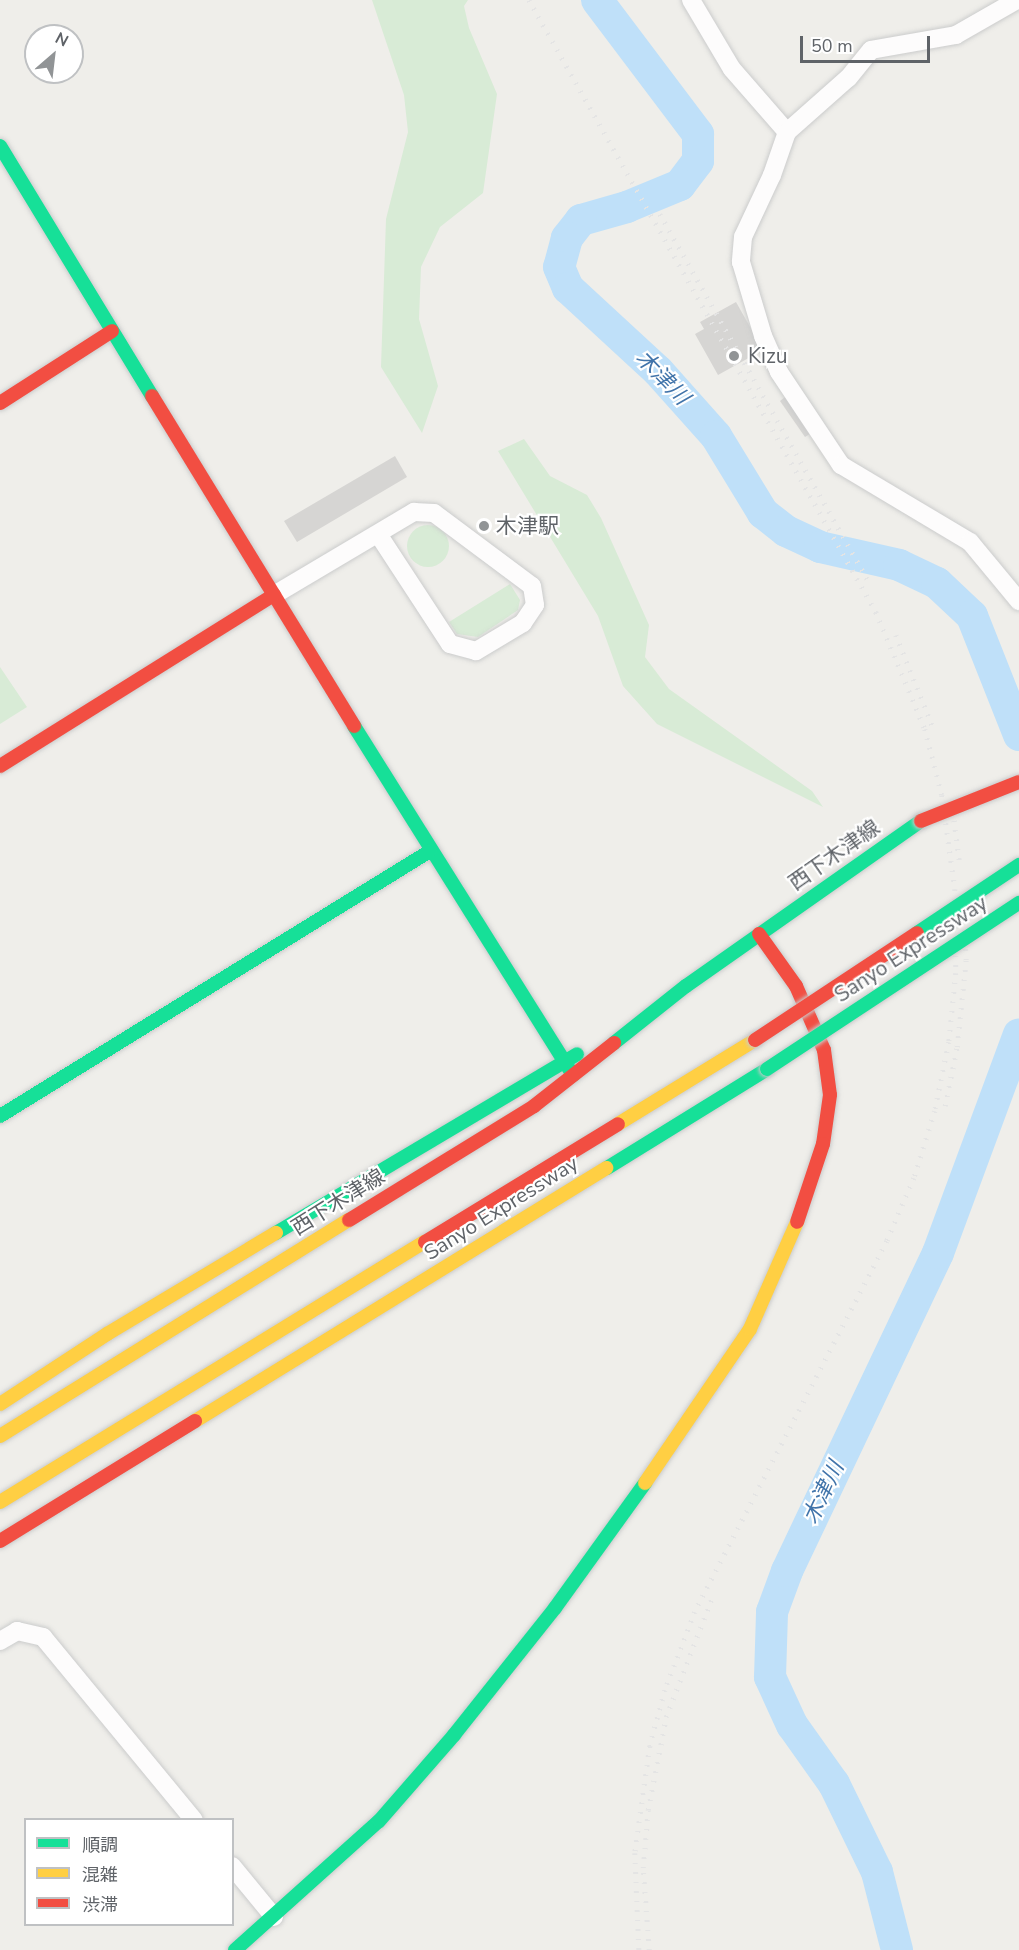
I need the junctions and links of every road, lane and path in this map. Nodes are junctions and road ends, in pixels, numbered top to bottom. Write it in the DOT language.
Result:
graph roads {
  1 [pos="692,0"];
  2 [pos="1017,0"];
  3 [pos="787,132"];
  4 [pos="0,146"];
  5 [pos="112,331"];
  6 [pos="0,403"];
  7 [pos="378,534"];
  8 [pos="274,595"];
  9 [pos="1019,601"];
  10 [pos="0,766"];
  11 [pos="1019,782"];
  12 [pos="430,851"];
  13 [pos="1019,865"];
  14 [pos="1019,903"];
  15 [pos="759,934"];
  16 [pos="686,986"];
  17 [pos="565,1062"];
  18 [pos="573,1075"];
  19 [pos="0,1116"];
  20 [pos="0,1404"];
  21 [pos="0,1436"];
  22 [pos="0,1502"];
  23 [pos="0,1541"];
  24 [pos="0,1641"];
  25 [pos="192,1818"];
  26 [pos="234,1868"];
  27 [pos="274,1917"];
  28 [pos="235,1950"];
  1 -- 3 [label="street"];
  2 -- 3 [label="street"];
  3 -- 9 [label="street"];
  4 -- 5 [label="main road"];
  5 -- 6 [label="main road"];
  5 -- 8 [label="main road"];
  7 -- 7 [label="street"];
  7 -- 8 [label="street"];
  8 -- 10 [label="main road"];
  8 -- 12 [label="main road"];
  11 -- 15 [label="main road, 西下木津線, bridge"];
  12 -- 17 [label="main road"];
  12 -- 19 [label="main road"];
  13 -- 22 [label="main road, Sanyo Expressway, bridge"];
  14 -- 23 [label="main road, Sanyo Expressway, bridge"];
  15 -- 16 [label="main road, 西下木津線"];
  15 -- 27 [label="main road"];
  16 -- 17 [label="main road, 西下木津線"];
  16 -- 18 [label="main road, 西下木津線"];
  17 -- 18 [label="main road"];
  17 -- 20 [label="main road, 西下木津線"];
  18 -- 21 [label="main road, 西下木津線"];
  24 -- 25 [label="street"];
  26 -- 27 [label="street"];
  27 -- 28 [label="main road"];
}
